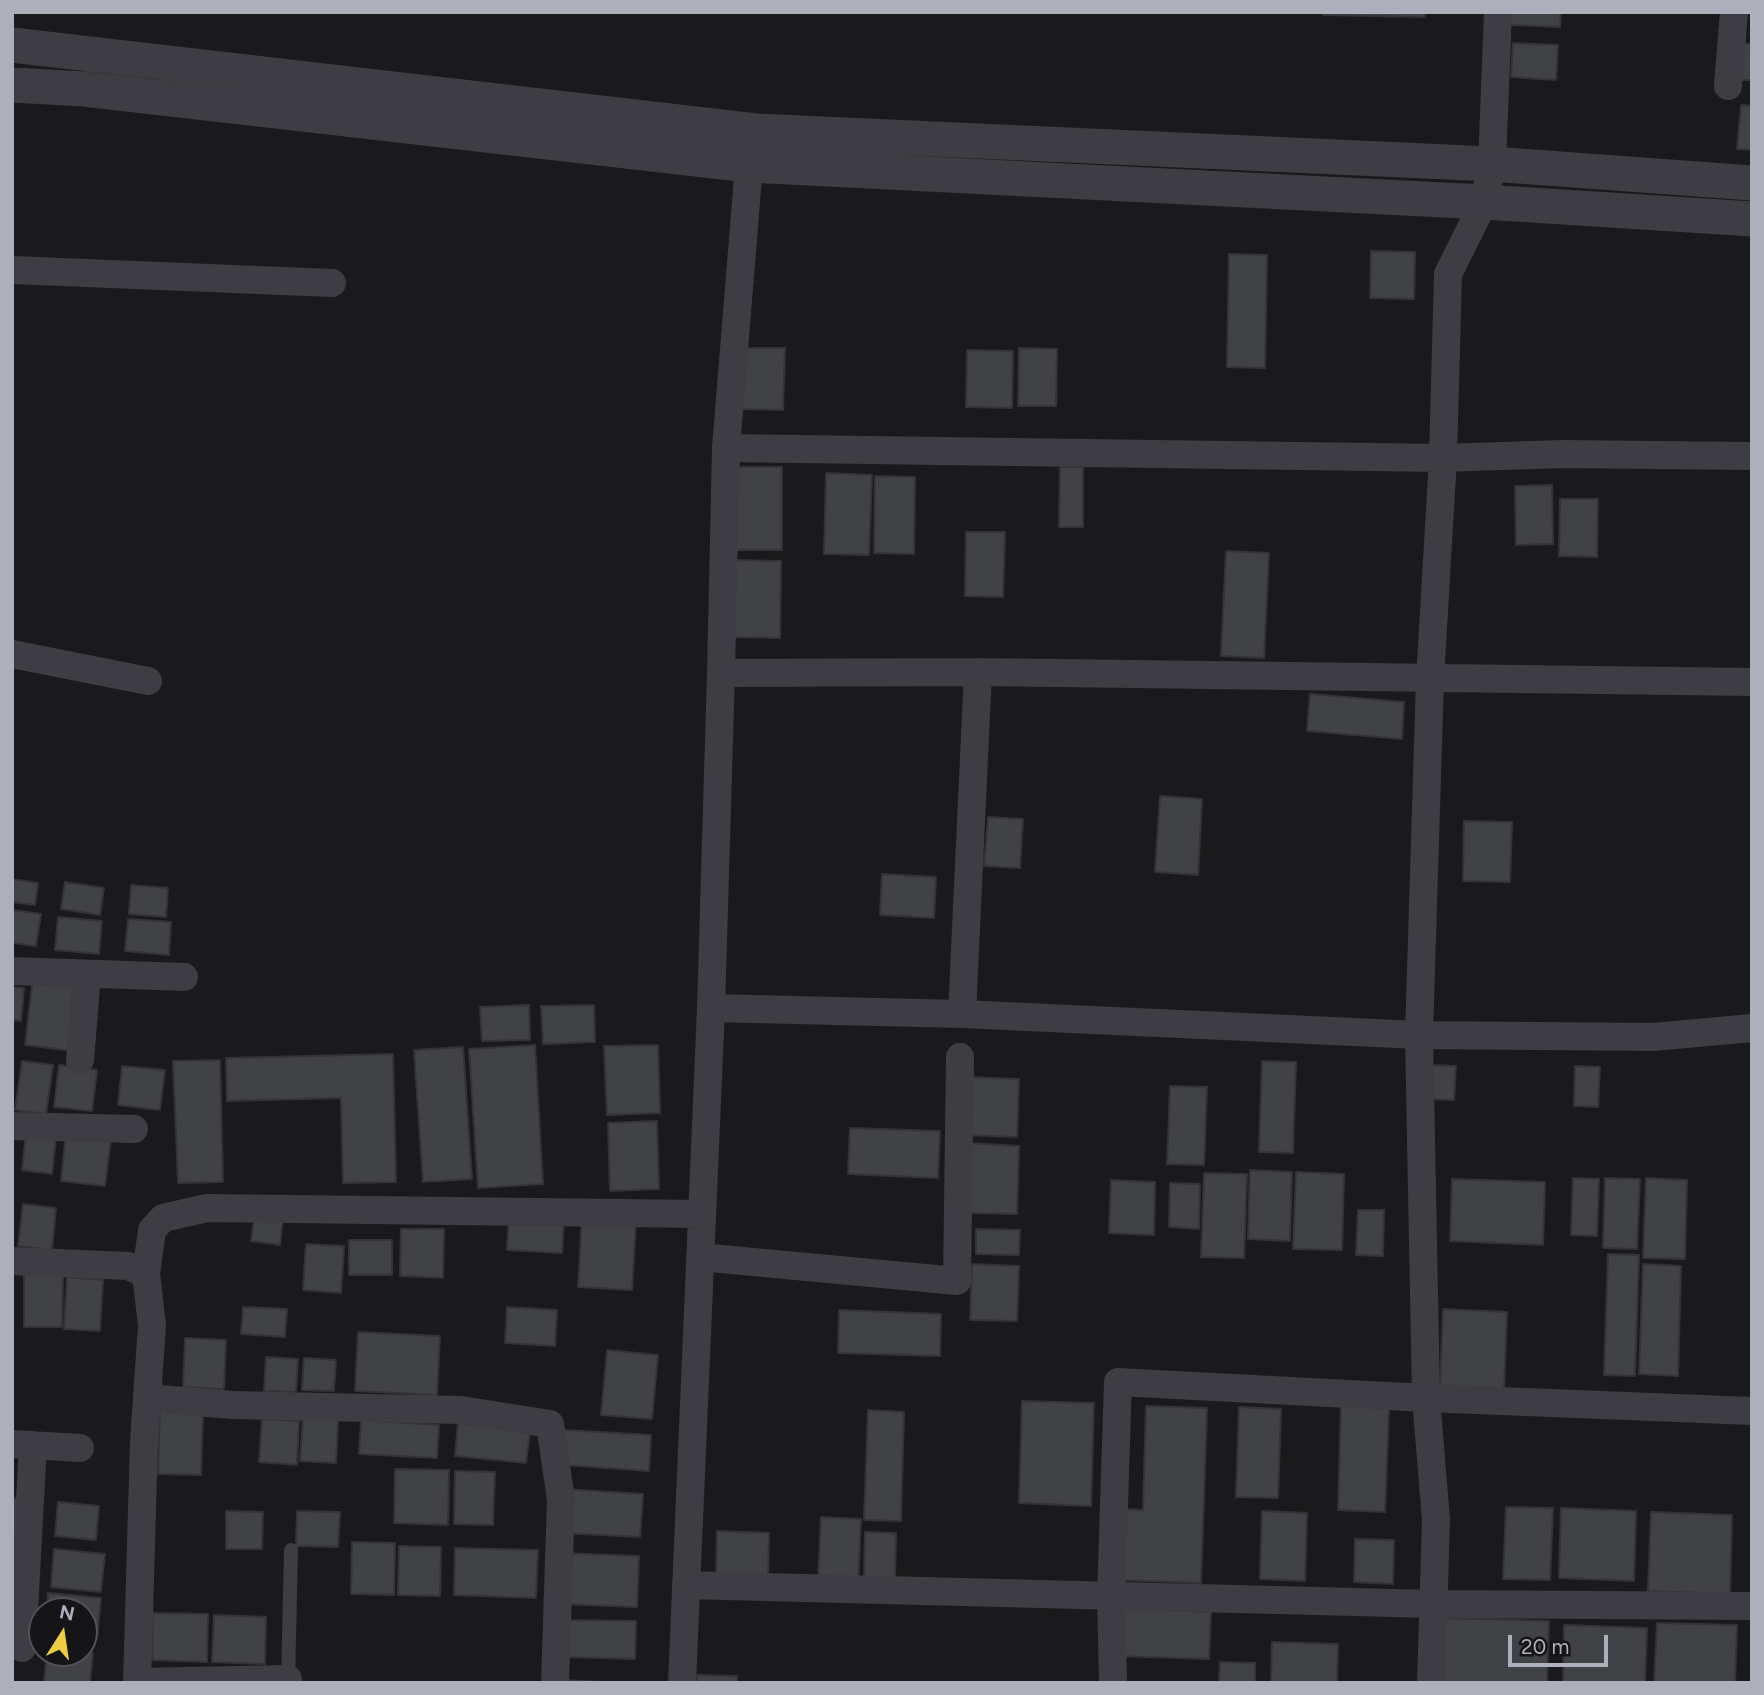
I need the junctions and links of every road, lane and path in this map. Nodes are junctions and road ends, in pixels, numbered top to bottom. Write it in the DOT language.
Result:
graph roads {
  1 [pos="1498,12"];
  2 [pos="1734,12"];
  3 [pos="12,45"];
  4 [pos="12,85"];
  5 [pos="1728,86"];
  6 [pos="1492,164"];
  7 [pos="749,165"];
  8 [pos="1752,183"];
  9 [pos="1483,202"];
  10 [pos="1752,219"];
  11 [pos="12,271"];
  12 [pos="332,283"];
  13 [pos="726,447"];
  14 [pos="1752,456"];
  15 [pos="1443,458"];
  16 [pos="12,654"];
  17 [pos="721,673"];
  18 [pos="978,673"];
  19 [pos="1430,679"];
  20 [pos="148,681"];
  21 [pos="1752,682"];
  22 [pos="12,971"];
  23 [pos="87,974"];
  24 [pos="184,977"];
  25 [pos="711,1008"];
  26 [pos="962,1014"];
  27 [pos="1752,1028"];
  28 [pos="1419,1035"];
  29 [pos="960,1057"];
  30 [pos="80,1060"];
  31 [pos="12,1126"];
  32 [pos="134,1129"];
  33 [pos="702,1214"];
  34 [pos="700,1257"];
  35 [pos="12,1261"];
  36 [pos="146,1275"];
  37 [pos="147,1398"];
  38 [pos="1426,1398"];
  39 [pos="1752,1411"];
  40 [pos="23,1444"];
  41 [pos="79,1448"];
  42 [pos="291,1550"];
  43 [pos="686,1585"];
  44 [pos="1111,1595"];
  45 [pos="1434,1604"];
  46 [pos="1752,1606"];
  47 [pos="22,1648"];
  48 [pos="288,1681"];
  49 [pos="137,1683"];
  50 [pos="555,1683"];
  51 [pos="682,1683"];
  52 [pos="1113,1683"];
  53 [pos="1431,1683"];
  1 -- 6 [label="street"];
  2 -- 5 [label="street"];
  3 -- 6 [label="street"];
  4 -- 7 [label="street"];
  6 -- 8 [label="street"];
  6 -- 9 [label="street"];
  7 -- 9 [label="street"];
  7 -- 13 [label="street"];
  9 -- 10 [label="street"];
  9 -- 15 [label="street"];
  11 -- 12 [label="street"];
  13 -- 15 [label="street"];
  13 -- 17 [label="street"];
  14 -- 15 [label="street"];
  15 -- 19 [label="street"];
  16 -- 20 [label="street"];
  17 -- 18 [label="street"];
  17 -- 25 [label="street"];
  18 -- 19 [label="street"];
  18 -- 26 [label="street"];
  19 -- 21 [label="street"];
  19 -- 28 [label="street"];
  22 -- 23 [label="street"];
  23 -- 24 [label="street"];
  23 -- 30 [label="street"];
  25 -- 26 [label="street"];
  25 -- 33 [label="street"];
  26 -- 28 [label="street"];
  27 -- 28 [label="street"];
  28 -- 38 [label="street"];
  29 -- 34 [label="street"];
  31 -- 32 [label="street"];
  33 -- 34 [label="street"];
  33 -- 36 [label="street"];
  34 -- 43 [label="street"];
  35 -- 36 [label="street"];
  36 -- 37 [label="street"];
  37 -- 49 [label="street"];
  37 -- 50 [label="street"];
  38 -- 39 [label="street"];
  38 -- 44 [label="street"];
  38 -- 45 [label="street"];
  40 -- 41 [label="street"];
  40 -- 47 [label="street"];
  42 -- 48 [label="lane"];
  43 -- 44 [label="street"];
  43 -- 51 [label="street"];
  44 -- 45 [label="street"];
  44 -- 52 [label="street"];
  45 -- 46 [label="street"];
  45 -- 53 [label="street"];
  48 -- 49 [label="street"];
}
